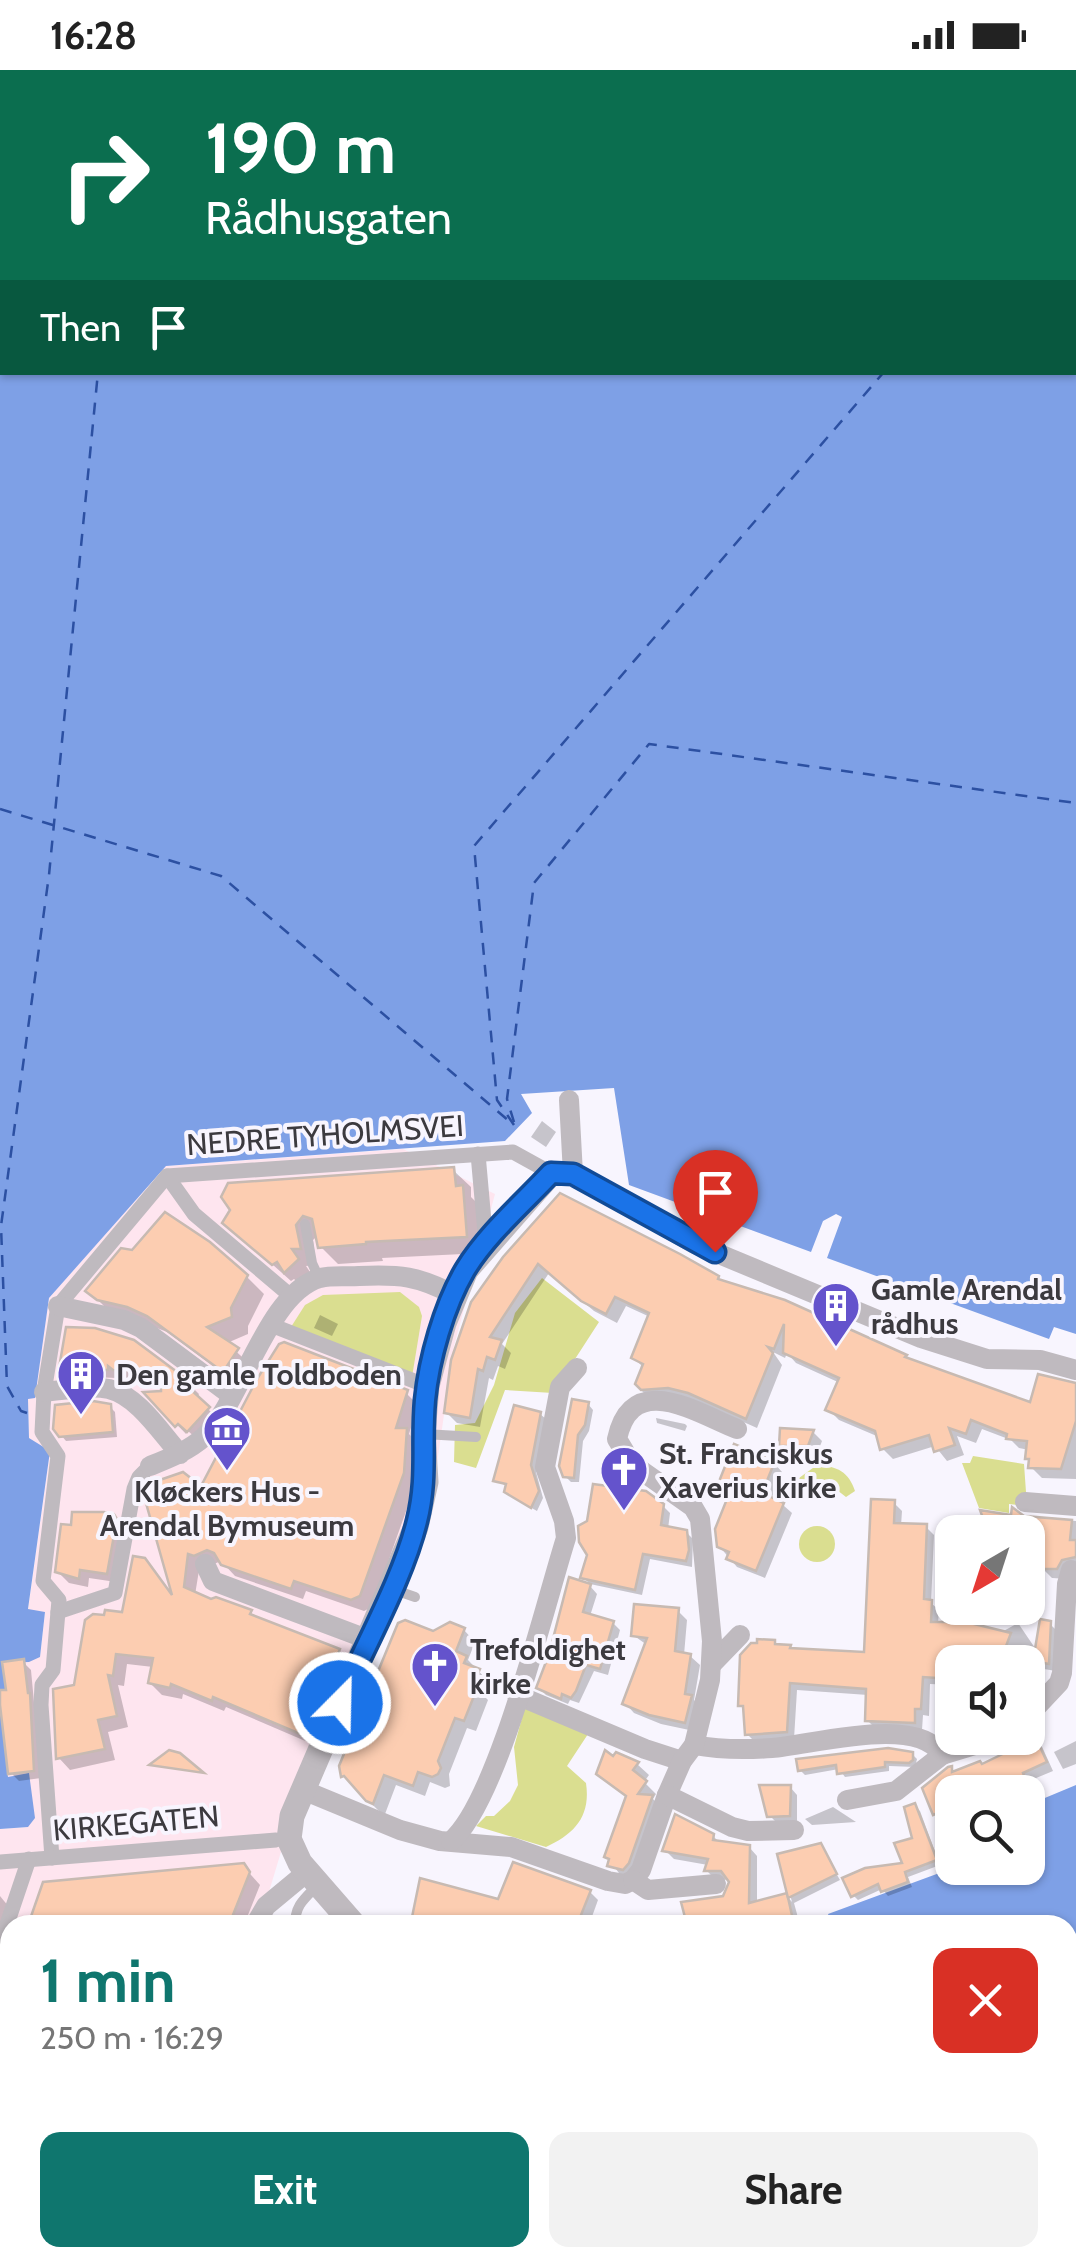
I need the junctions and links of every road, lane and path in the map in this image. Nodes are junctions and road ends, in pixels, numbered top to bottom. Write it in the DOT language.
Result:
graph roads {
  1 [pos="570,1100"];
  2 [pos="478,1154"];
  3 [pos="562,1174"];
  4 [pos="167,1176"];
  5 [pos="306,1224"];
  6 [pos="486,1244"];
  7 [pos="319,1278"];
  8 [pos="454,1295"];
  9 [pos="292,1297"];
  10 [pos="58,1306"];
  11 [pos="271,1326"];
  12 [pos="577,1368"];
  13 [pos="1076,1370"];
  14 [pos="427,1386"];
  15 [pos="44,1392"];
  16 [pos="231,1395"];
  17 [pos="738,1429"];
  18 [pos="423,1434"];
  19 [pos="476,1437"];
  20 [pos="180,1454"];
  21 [pos="150,1466"];
  22 [pos="1025,1502"];
  23 [pos="1076,1506"];
  24 [pos="205,1564"];
  25 [pos="1071,1570"];
  26 [pos="58,1612"];
  27 [pos="740,1635"];
  28 [pos="367,1639"];
  29 [pos="712,1664"];
  30 [pos="517,1695"];
  31 [pos="1045,1698"];
  32 [pos="935,1744"];
  33 [pos="688,1753"];
  34 [pos="942,1755"];
  35 [pos="303,1790"];
  36 [pos="667,1795"];
  37 [pos="848,1800"];
  38 [pos="794,1830"];
  39 [pos="282,1840"];
  40 [pos="451,1841"];
  41 [pos="52,1858"];
  42 [pos="30,1860"];
  43 [pos="0,1862"];
  44 [pos="313,1879"];
  45 [pos="634,1880"];
  46 [pos="716,1884"];
  47 [pos="11,1915"];
  48 [pos="261,1915"];
  49 [pos="296,1915"];
  50 [pos="345,1915"];
  1 -- 3 [label="street"];
  2 -- 3 [label="street, NEDRE TYHOLMSVEI"];
  2 -- 4 [label="street, NEDRE TYHOLMSVEI"];
  2 -- 6 [label="street"];
  3 -- 6 [label="street"];
  3 -- 13 [label="street"];
  4 -- 9 [label="street"];
  4 -- 10 [label="street, NEDRE TYHOLMSVEI"];
  5 -- 7 [label="lane"];
  6 -- 8 [label="street"];
  7 -- 8 [label="street"];
  7 -- 9 [label="street"];
  8 -- 14 [label="street"];
  9 -- 11 [label="street"];
  10 -- 15 [label="street"];
  10 -- 16 [label="street"];
  11 -- 14 [label="street"];
  11 -- 16 [label="street"];
  12 -- 30 [label="street"];
  14 -- 18 [label="street"];
  15 -- 20 [label="street"];
  15 -- 26 [label="street"];
  16 -- 20 [label="street"];
  17 -- 29 [label="street"];
  18 -- 19 [label="lane"];
  18 -- 28 [label="street"];
  20 -- 21 [label="street"];
  21 -- 26 [label="street"];
  22 -- 23 [label="street"];
  24 -- 28 [label="street"];
  25 -- 31 [label="street"];
  26 -- 41 [label="street"];
  27 -- 29 [label="street"];
  28 -- 35 [label="street"];
  29 -- 33 [label="street"];
  30 -- 33 [label="street"];
  30 -- 40 [label="street"];
  32 -- 33 [label="street"];
  33 -- 36 [label="street"];
  34 -- 37 [label="street"];
  35 -- 39 [label="street"];
  35 -- 40 [label="street"];
  36 -- 38 [label="street"];
  36 -- 45 [label="street"];
  39 -- 41 [label="street, KIRKEGATEN"];
  39 -- 44 [label="street"];
  40 -- 45 [label="street"];
  41 -- 42 [label="street, KIRKEGATEN"];
  42 -- 43 [label="street, KIRKEGATEN"];
  42 -- 47 [label="street"];
  44 -- 48 [label="street"];
  44 -- 49 [label="lane"];
  44 -- 50 [label="street"];
  45 -- 46 [label="street"];
}
